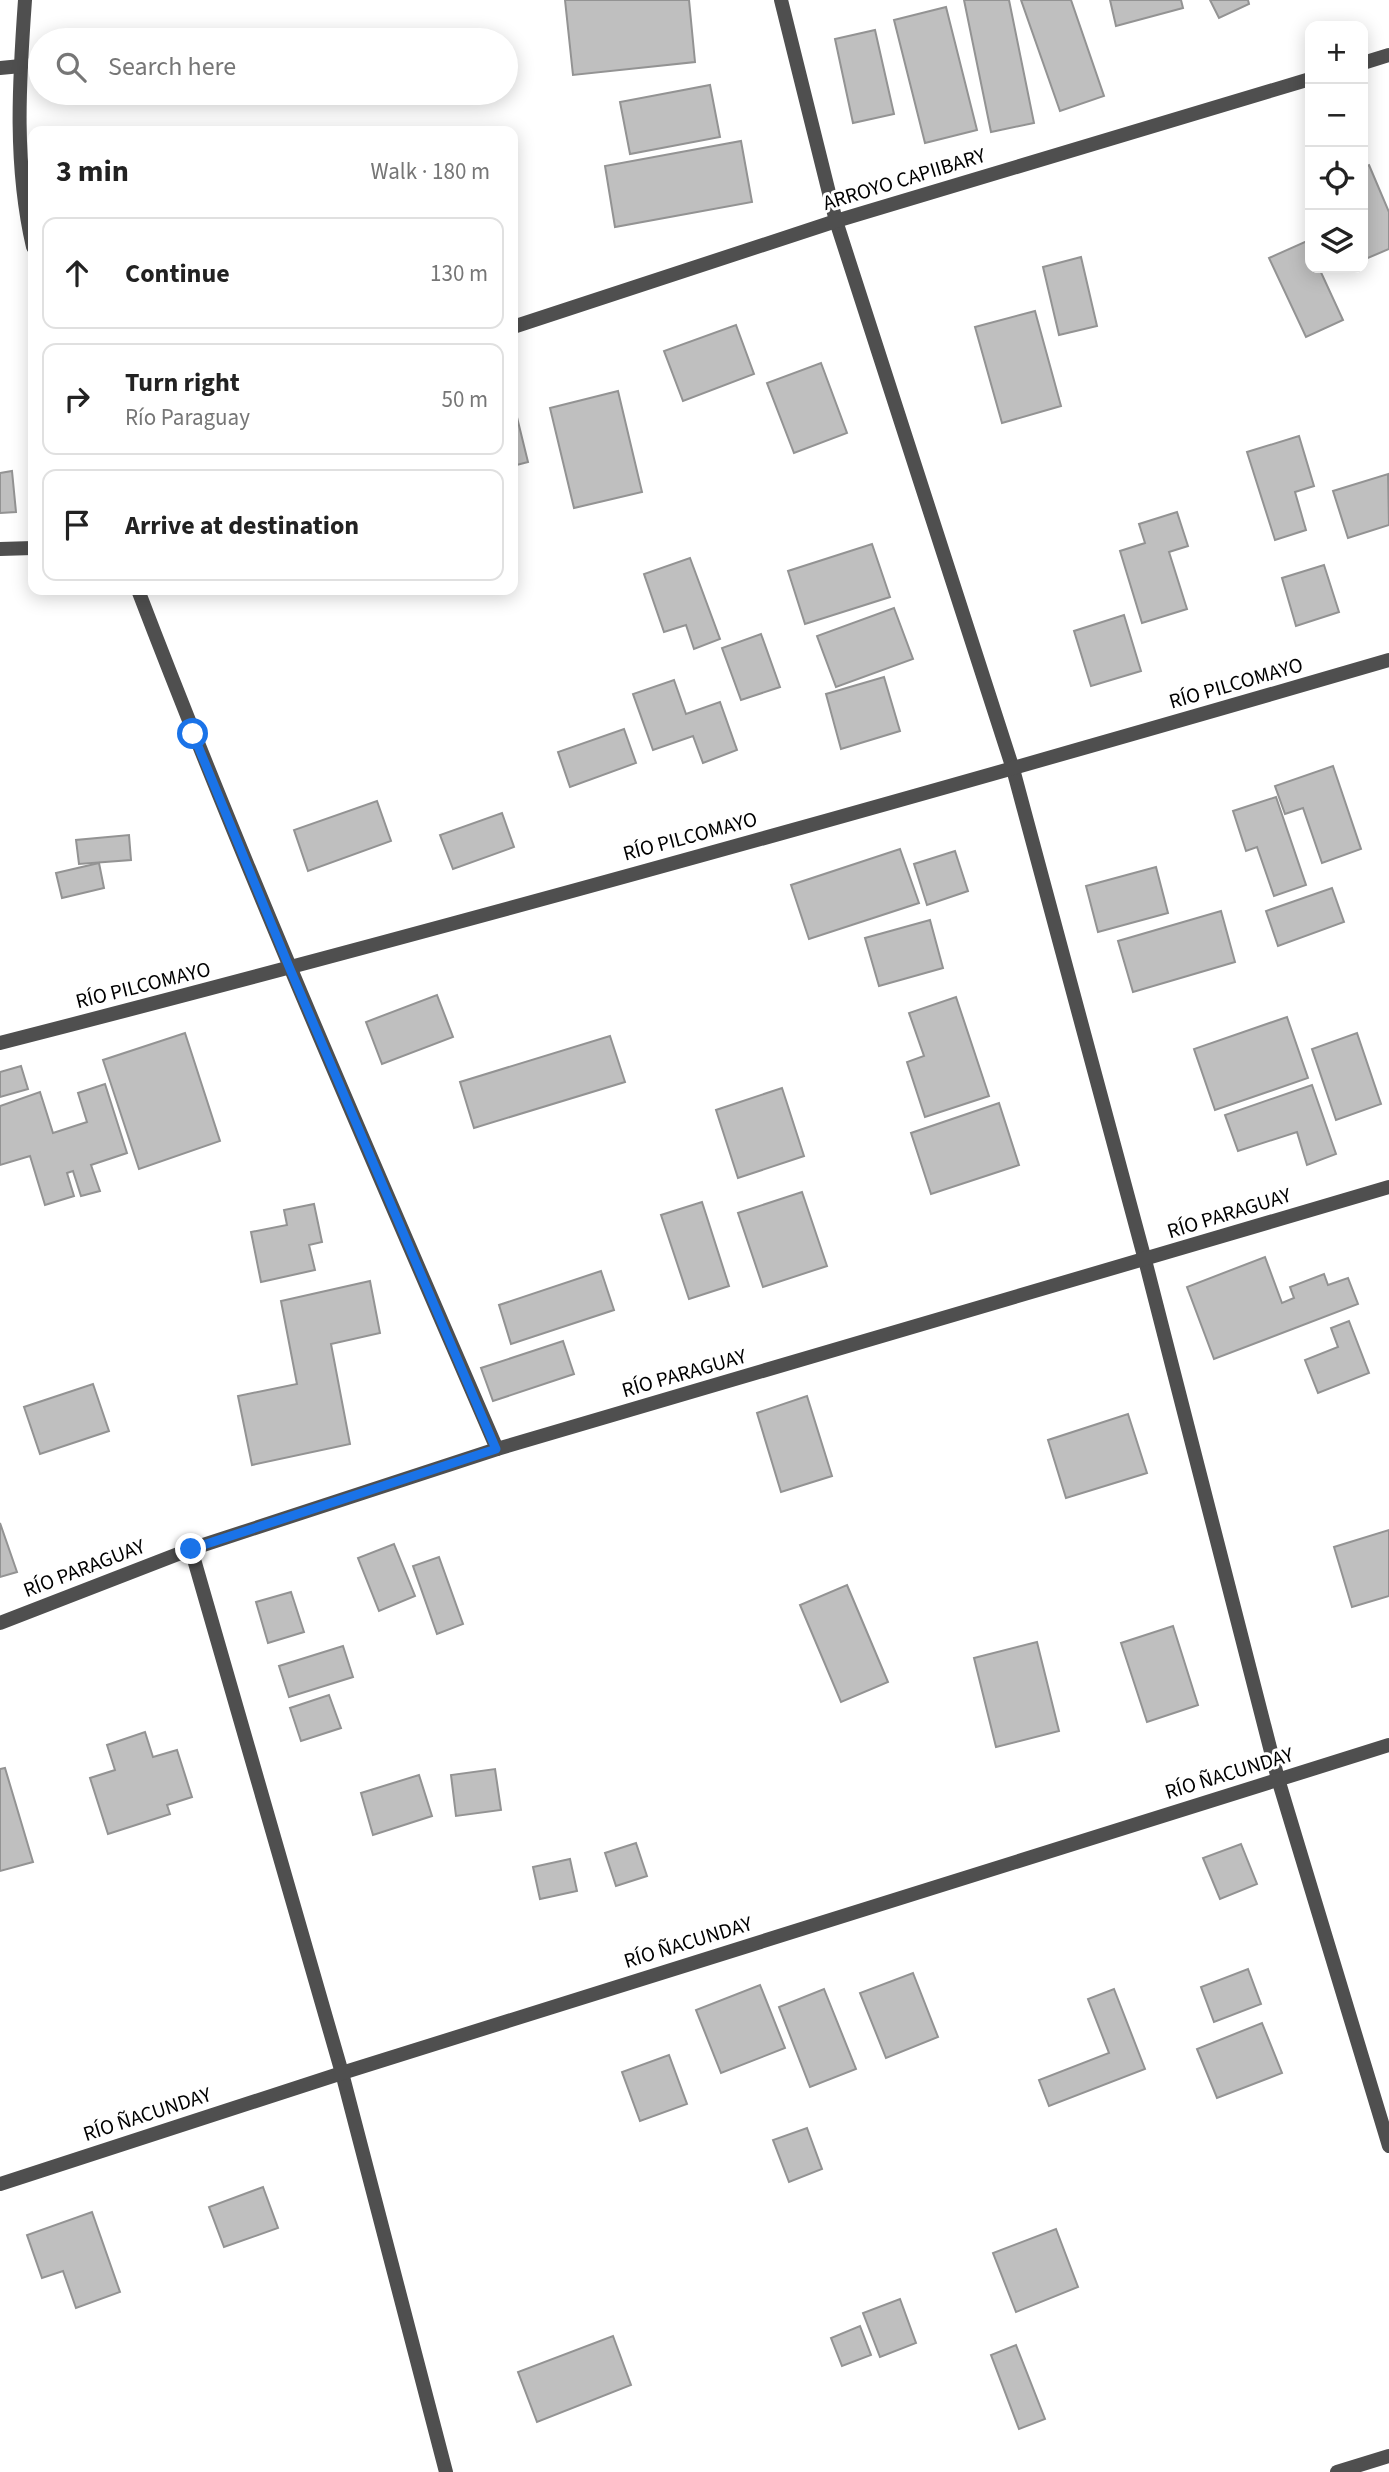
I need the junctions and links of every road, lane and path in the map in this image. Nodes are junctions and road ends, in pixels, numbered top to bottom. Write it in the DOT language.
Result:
graph roads {
  1 [pos="25,0"];
  2 [pos="781,0"];
  3 [pos="1389,55"];
  4 [pos="1368,61"];
  5 [pos="21,66"];
  6 [pos="0,68"];
  7 [pos="1305,80"];
  8 [pos="28,219"];
  9 [pos="836,221"];
  10 [pos="518,325"];
  11 [pos="28,548"];
  12 [pos="0,549"];
  13 [pos="140,595"];
  14 [pos="1389,660"];
  15 [pos="1013,769"];
  16 [pos="290,969"];
  17 [pos="0,1043"];
  18 [pos="1389,1187"];
  19 [pos="1145,1260"];
  20 [pos="496,1449"];
  21 [pos="191,1549"];
  22 [pos="0,1623"];
  23 [pos="1389,1745"];
  24 [pos="1279,1779"];
  25 [pos="342,2073"];
  26 [pos="1389,2146"];
  27 [pos="0,2184"];
  28 [pos="1389,2456"];
  29 [pos="446,2472"];
  30 [pos="1337,2472"];
  1 -- 5 [label="street"];
  2 -- 9 [label="street"];
  3 -- 4 [label="street"];
  5 -- 6 [label="street"];
  5 -- 8 [label="street"];
  7 -- 9 [label="street, ARROYO CAPIIBARY"];
  9 -- 10 [label="street, ARROYO CAPIIBARY"];
  9 -- 15 [label="street"];
  11 -- 12 [label="street"];
  13 -- 16 [label="street"];
  14 -- 15 [label="street, RÍO PILCOMAYO"];
  15 -- 16 [label="street, RÍO PILCOMAYO"];
  15 -- 19 [label="street"];
  16 -- 17 [label="street, RÍO PILCOMAYO"];
  16 -- 20 [label="street"];
  18 -- 19 [label="street, RÍO PARAGUAY"];
  19 -- 20 [label="street, RÍO PARAGUAY"];
  19 -- 24 [label="street"];
  20 -- 21 [label="street, RÍO PARAGUAY"];
  21 -- 22 [label="street, RÍO PARAGUAY"];
  21 -- 25 [label="street"];
  23 -- 24 [label="street, RÍO ÑACUNDAY"];
  24 -- 25 [label="street, RÍO ÑACUNDAY"];
  24 -- 26 [label="street"];
  25 -- 27 [label="street, RÍO ÑACUNDAY"];
  25 -- 29 [label="street"];
  28 -- 30 [label="street"];
}
